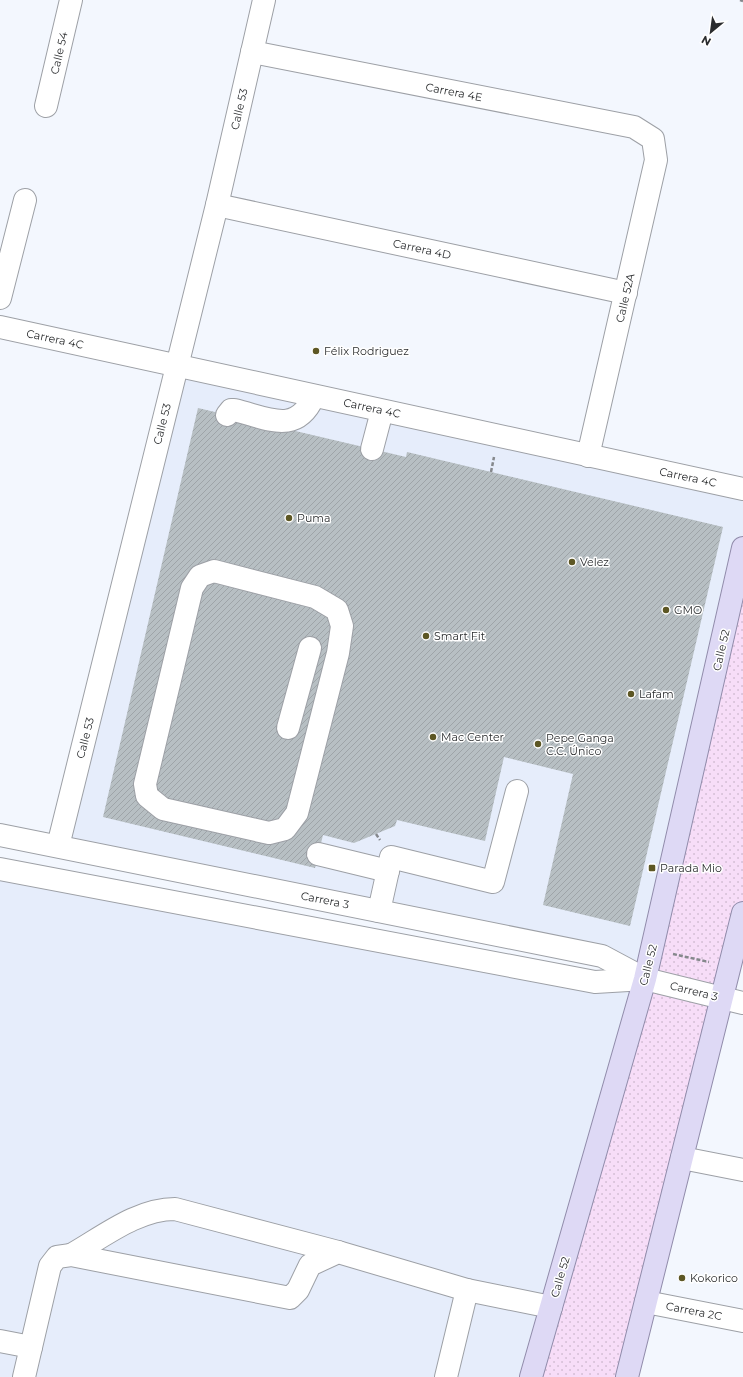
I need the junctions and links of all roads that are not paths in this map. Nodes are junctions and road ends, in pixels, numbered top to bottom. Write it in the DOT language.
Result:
graph roads {
  1 [pos="71,0"];
  2 [pos="264,0"];
  3 [pos="252,52"];
  4 [pos="46,106"];
  5 [pos="653,139"];
  6 [pos="24,200"];
  7 [pos="217,205"];
  8 [pos="626,293"];
  9 [pos="0,298"];
  10 [pos="0,327"];
  11 [pos="176,366"];
  12 [pos="314,396"];
  13 [pos="382,411"];
  14 [pos="228,415"];
  15 [pos="372,449"];
  16 [pos="588,456"];
  17 [pos="743,490"];
  18 [pos="743,548"];
  19 [pos="200,576"];
  20 [pos="310,648"];
  21 [pos="288,728"];
  22 [pos="517,791"];
  23 [pos="0,835"];
  24 [pos="58,846"];
  25 [pos="318,854"];
  26 [pos="0,869"];
  27 [pos="388,871"];
  28 [pos="379,911"];
  29 [pos="743,913"];
  30 [pos="645,979"];
  31 [pos="722,998"];
  32 [pos="743,1002"];
  33 [pos="682,1158"];
  34 [pos="743,1170"];
  35 [pos="338,1252"];
  36 [pos="71,1255"];
  37 [pos="467,1290"];
  38 [pos="646,1302"];
  39 [pos="551,1307"];
  40 [pos="743,1321"];
  41 [pos="0,1340"];
  42 [pos="31,1347"];
  43 [pos="24,1377"];
  44 [pos="446,1377"];
  45 [pos="531,1377"];
  46 [pos="627,1377"];
  1 -- 4 [label="street, Calle 54"];
  2 -- 3 [label="street, Calle 53"];
  3 -- 5 [label="street, Carrera 4E"];
  3 -- 7 [label="street, Calle 53"];
  5 -- 8 [label="street, Calle 52A"];
  6 -- 9 [label="street"];
  7 -- 8 [label="street, Carrera 4D"];
  7 -- 11 [label="street, Calle 53"];
  8 -- 16 [label="street, Calle 52A"];
  10 -- 11 [label="street, Carrera 4C"];
  11 -- 12 [label="street, Carrera 4C"];
  11 -- 24 [label="street, Calle 53"];
  12 -- 13 [label="street, Carrera 4C"];
  12 -- 14 [label="street"];
  13 -- 15 [label="street"];
  13 -- 16 [label="street, Carrera 4C"];
  16 -- 17 [label="street, Carrera 4C"];
  18 -- 30 [label="main road, Calle 52"];
  19 -- 19 [label="street"];
  20 -- 21 [label="street"];
  22 -- 27 [label="street"];
  23 -- 24 [label="street, Carrera 3"];
  24 -- 28 [label="street, Carrera 3"];
  25 -- 27 [label="street"];
  26 -- 30 [label="street, Carrera 3"];
  27 -- 28 [label="street"];
  28 -- 30 [label="street, Carrera 3"];
  29 -- 31 [label="main road"];
  30 -- 31 [label="street, Carrera 3"];
  30 -- 39 [label="main road, Calle 52"];
  31 -- 32 [label="street, Carrera 3"];
  31 -- 33 [label="main road"];
  33 -- 34 [label="street"];
  33 -- 38 [label="main road"];
  35 -- 36 [label="street"];
  35 -- 36 [label="street"];
  35 -- 37 [label="street"];
  36 -- 42 [label="street"];
  37 -- 39 [label="street"];
  37 -- 44 [label="street"];
  38 -- 40 [label="street, Carrera 2C"];
  38 -- 46 [label="main road"];
  39 -- 45 [label="main road, Calle 52"];
  41 -- 42 [label="street"];
  42 -- 43 [label="street"];
}
